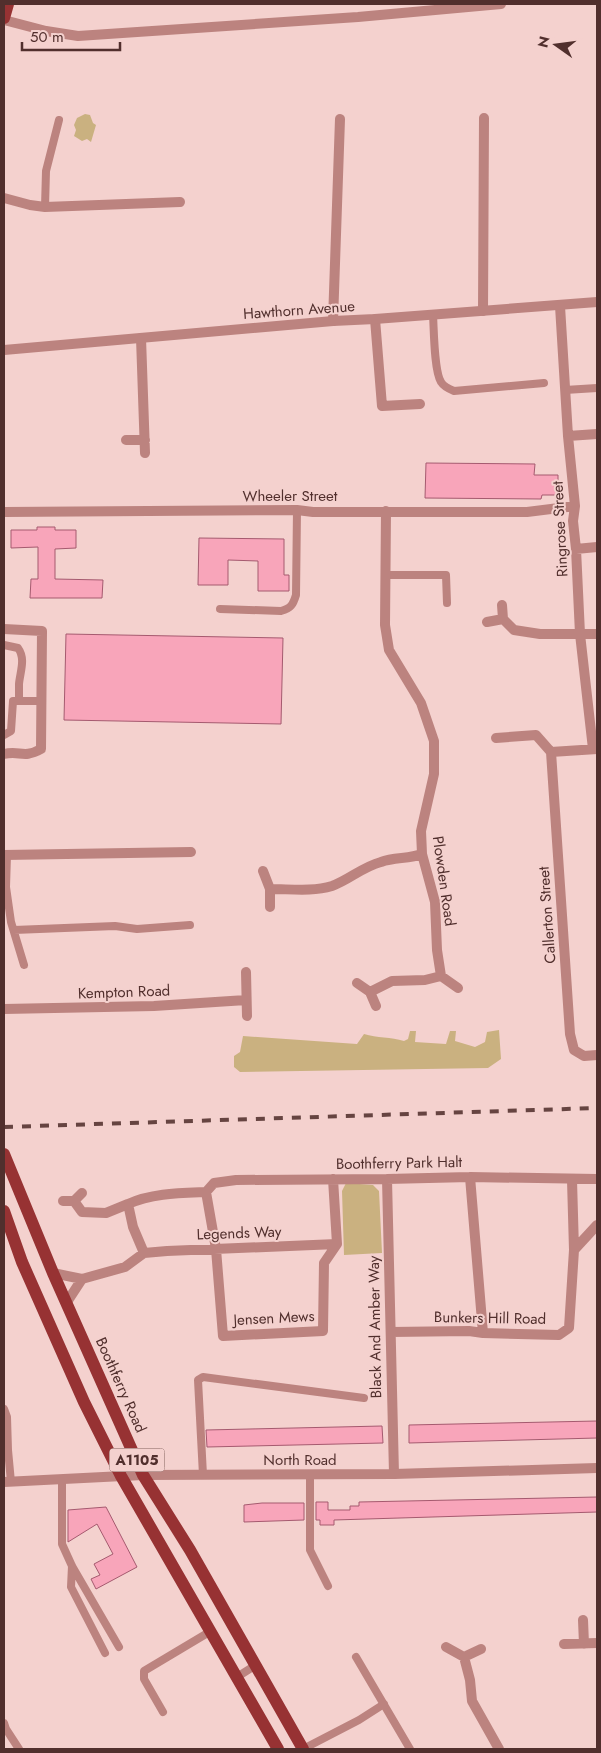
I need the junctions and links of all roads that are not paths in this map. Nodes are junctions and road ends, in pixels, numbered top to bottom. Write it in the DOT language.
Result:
graph roads {
  1 [pos="8,4"];
  2 [pos="501,4"];
  3 [pos="4,19"];
  4 [pos="484,118"];
  5 [pos="340,119"];
  6 [pos="59,120"];
  7 [pos="4,198"];
  8 [pos="180,202"];
  9 [pos="45,207"];
  10 [pos="597,302"];
  11 [pos="560,306"];
  12 [pos="483,311"];
  13 [pos="433,315"];
  14 [pos="375,319"];
  15 [pos="333,321"];
  16 [pos="140,338"];
  17 [pos="4,350"];
  18 [pos="544,383"];
  19 [pos="597,388"];
  20 [pos="565,390"];
  21 [pos="420,404"];
  22 [pos="597,434"];
  23 [pos="568,436"];
  24 [pos="126,440"];
  25 [pos="145,440"];
  26 [pos="145,453"];
  27 [pos="575,506"];
  28 [pos="297,510"];
  29 [pos="386,511"];
  30 [pos="4,512"];
  31 [pos="597,547"];
  32 [pos="576,549"];
  33 [pos="386,574"];
  34 [pos="447,603"];
  35 [pos="502,605"];
  36 [pos="220,609"];
  37 [pos="503,619"];
  38 [pos="487,622"];
  39 [pos="4,630"];
  40 [pos="580,634"];
  41 [pos="597,634"];
  42 [pos="4,645"];
  43 [pos="16,701"];
  44 [pos="42,701"];
  45 [pos="4,735"];
  46 [pos="496,738"];
  47 [pos="595,749"];
  48 [pos="551,752"];
  49 [pos="4,754"];
  50 [pos="192,852"];
  51 [pos="422,854"];
  52 [pos="5,855"];
  53 [pos="262,871"];
  54 [pos="270,889"];
  55 [pos="270,907"];
  56 [pos="190,925"];
  57 [pos="14,930"];
  58 [pos="24,965"];
  59 [pos="246,972"];
  60 [pos="440,976"];
  61 [pos="357,983"];
  62 [pos="458,988"];
  63 [pos="370,992"];
  64 [pos="246,1000"];
  65 [pos="376,1006"];
  66 [pos="4,1009"];
  67 [pos="247,1016"];
  68 [pos="597,1055"];
  69 [pos="4,1154"];
  70 [pos="470,1177"];
  71 [pos="333,1178"];
  72 [pos="597,1179"];
  73 [pos="386,1180"];
  74 [pos="572,1180"];
  75 [pos="206,1192"];
  76 [pos="82,1194"];
  77 [pos="63,1201"];
  78 [pos="74,1201"];
  79 [pos="128,1204"];
  80 [pos="4,1212"];
  81 [pos="597,1225"];
  82 [pos="337,1244"];
  83 [pos="216,1249"];
  84 [pos="574,1250"];
  85 [pos="144,1253"];
  86 [pos="53,1273"];
  87 [pos="82,1279"];
  88 [pos="67,1302"];
  89 [pos="390,1332"];
  90 [pos="483,1333"];
  91 [pos="364,1398"];
  92 [pos="4,1409"];
  93 [pos="597,1468"];
  94 [pos="394,1474"];
  95 [pos="143,1475"];
  96 [pos="203,1475"];
  97 [pos="310,1475"];
  98 [pos="121,1476"];
  99 [pos="62,1479"];
  100 [pos="7,1482"];
  101 [pos="72,1566"];
  102 [pos="328,1586"];
  103 [pos="583,1620"];
  104 [pos="211,1632"];
  105 [pos="564,1644"];
  106 [pos="584,1644"];
  107 [pos="597,1644"];
  108 [pos="119,1647"];
  109 [pos="446,1647"];
  110 [pos="481,1649"];
  111 [pos="105,1653"];
  112 [pos="356,1657"];
  113 [pos="464,1657"];
  114 [pos="256,1665"];
  115 [pos="237,1677"];
  116 [pos="384,1704"];
  117 [pos="163,1712"];
  118 [pos="4,1723"];
  119 [pos="19,1749"];
  120 [pos="278,1749"];
  121 [pos="303,1749"];
  122 [pos="410,1749"];
  123 [pos="499,1749"];
  1 -- 3 [label="main road"];
  2 -- 3 [label="street"];
  4 -- 12 [label="street"];
  5 -- 15 [label="street"];
  6 -- 9 [label="lane"];
  7 -- 9 [label="street"];
  8 -- 9 [label="street"];
  10 -- 11 [label="street, Hawthorn Avenue"];
  11 -- 12 [label="street, Hawthorn Avenue"];
  11 -- 20 [label="street, Ringrose Street"];
  12 -- 13 [label="street, Hawthorn Avenue"];
  13 -- 14 [label="street, Hawthorn Avenue"];
  13 -- 18 [label="lane"];
  14 -- 15 [label="street, Hawthorn Avenue"];
  14 -- 21 [label="street"];
  15 -- 16 [label="street, Hawthorn Avenue"];
  16 -- 17 [label="street, Hawthorn Avenue"];
  16 -- 25 [label="street"];
  19 -- 20 [label="lane"];
  20 -- 23 [label="street, Ringrose Street"];
  22 -- 23 [label="street"];
  23 -- 27 [label="street, Ringrose Street"];
  24 -- 25 [label="street"];
  25 -- 26 [label="street"];
  27 -- 29 [label="street, Wheeler Street"];
  27 -- 32 [label="street, Ringrose Street"];
  28 -- 29 [label="street, Wheeler Street"];
  28 -- 30 [label="street, Wheeler Street"];
  28 -- 36 [label="lane"];
  29 -- 33 [label="street, Plowden Road"];
  31 -- 32 [label="street"];
  32 -- 40 [label="street, Ringrose Street"];
  33 -- 34 [label="lane"];
  33 -- 51 [label="street, Plowden Road"];
  35 -- 37 [label="street"];
  37 -- 38 [label="street"];
  37 -- 40 [label="street"];
  39 -- 44 [label="street"];
  40 -- 41 [label="street"];
  40 -- 47 [label="street, Ringrose Street"];
  42 -- 43 [label="lane"];
  43 -- 44 [label="lane"];
  43 -- 45 [label="lane"];
  44 -- 49 [label="street"];
  46 -- 48 [label="street"];
  47 -- 48 [label="street"];
  48 -- 68 [label="street, Callerton Street"];
  50 -- 52 [label="street"];
  51 -- 54 [label="street"];
  51 -- 60 [label="street, Plowden Road"];
  52 -- 57 [label="lane"];
  53 -- 54 [label="street"];
  54 -- 55 [label="street"];
  56 -- 57 [label="lane"];
  57 -- 58 [label="lane"];
  59 -- 64 [label="street"];
  60 -- 62 [label="street"];
  60 -- 63 [label="street"];
  61 -- 63 [label="street"];
  63 -- 65 [label="street"];
  64 -- 66 [label="street, Kempton Road"];
  64 -- 67 [label="street"];
  69 -- 86 [label="main road, Boothferry Road / A1105"];
  70 -- 73 [label="street, Boothferry Park Halt"];
  70 -- 74 [label="street, Boothferry Park Halt"];
  70 -- 90 [label="street"];
  71 -- 73 [label="street, Boothferry Park Halt"];
  71 -- 75 [label="street, Boothferry Park Halt"];
  71 -- 82 [label="street"];
  72 -- 74 [label="street, Boothferry Park Halt"];
  73 -- 89 [label="street, Black And Amber Way"];
  74 -- 84 [label="street, Bunkers Hill Road"];
  75 -- 79 [label="street, Boothferry Park Halt"];
  75 -- 83 [label="street"];
  76 -- 78 [label="street"];
  77 -- 78 [label="street"];
  78 -- 79 [label="street, Boothferry Park Halt"];
  79 -- 85 [label="street"];
  80 -- 98 [label="main road, A1105"];
  81 -- 84 [label="street"];
  82 -- 83 [label="street, Legends Way"];
  82 -- 83 [label="street, Jensen Mews"];
  83 -- 85 [label="street, Legends Way"];
  84 -- 90 [label="street, Bunkers Hill Road"];
  85 -- 87 [label="street"];
  86 -- 87 [label="street"];
  86 -- 88 [label="main road, Boothferry Road / A1105"];
  87 -- 88 [label="street"];
  88 -- 95 [label="main road, Boothferry Road / A1105"];
  89 -- 90 [label="street, Bunkers Hill Road"];
  89 -- 94 [label="street, Black And Amber Way"];
  91 -- 96 [label="lane"];
  92 -- 100 [label="lane"];
  93 -- 94 [label="street, North Road"];
  94 -- 97 [label="street, North Road"];
  95 -- 96 [label="street, North Road"];
  95 -- 98 [label="street, North Road"];
  95 -- 114 [label="main road, Boothferry Road / A1105"];
  96 -- 97 [label="street, North Road"];
  97 -- 102 [label="lane"];
  98 -- 99 [label="street, North Road"];
  98 -- 104 [label="main road, A1105"];
  99 -- 100 [label="street, North Road"];
  99 -- 101 [label="lane"];
  101 -- 108 [label="lane"];
  101 -- 111 [label="lane"];
  103 -- 106 [label="street"];
  104 -- 115 [label="main road, A1105"];
  104 -- 117 [label="lane"];
  105 -- 106 [label="street"];
  106 -- 107 [label="street"];
  109 -- 113 [label="street"];
  110 -- 113 [label="street"];
  112 -- 116 [label="lane"];
  113 -- 123 [label="street"];
  114 -- 115 [label="lane"];
  114 -- 121 [label="main road, Boothferry Road / A1105"];
  115 -- 120 [label="main road, A1105"];
  116 -- 121 [label="lane"];
  116 -- 122 [label="lane"];
  118 -- 119 [label="lane"];
}
